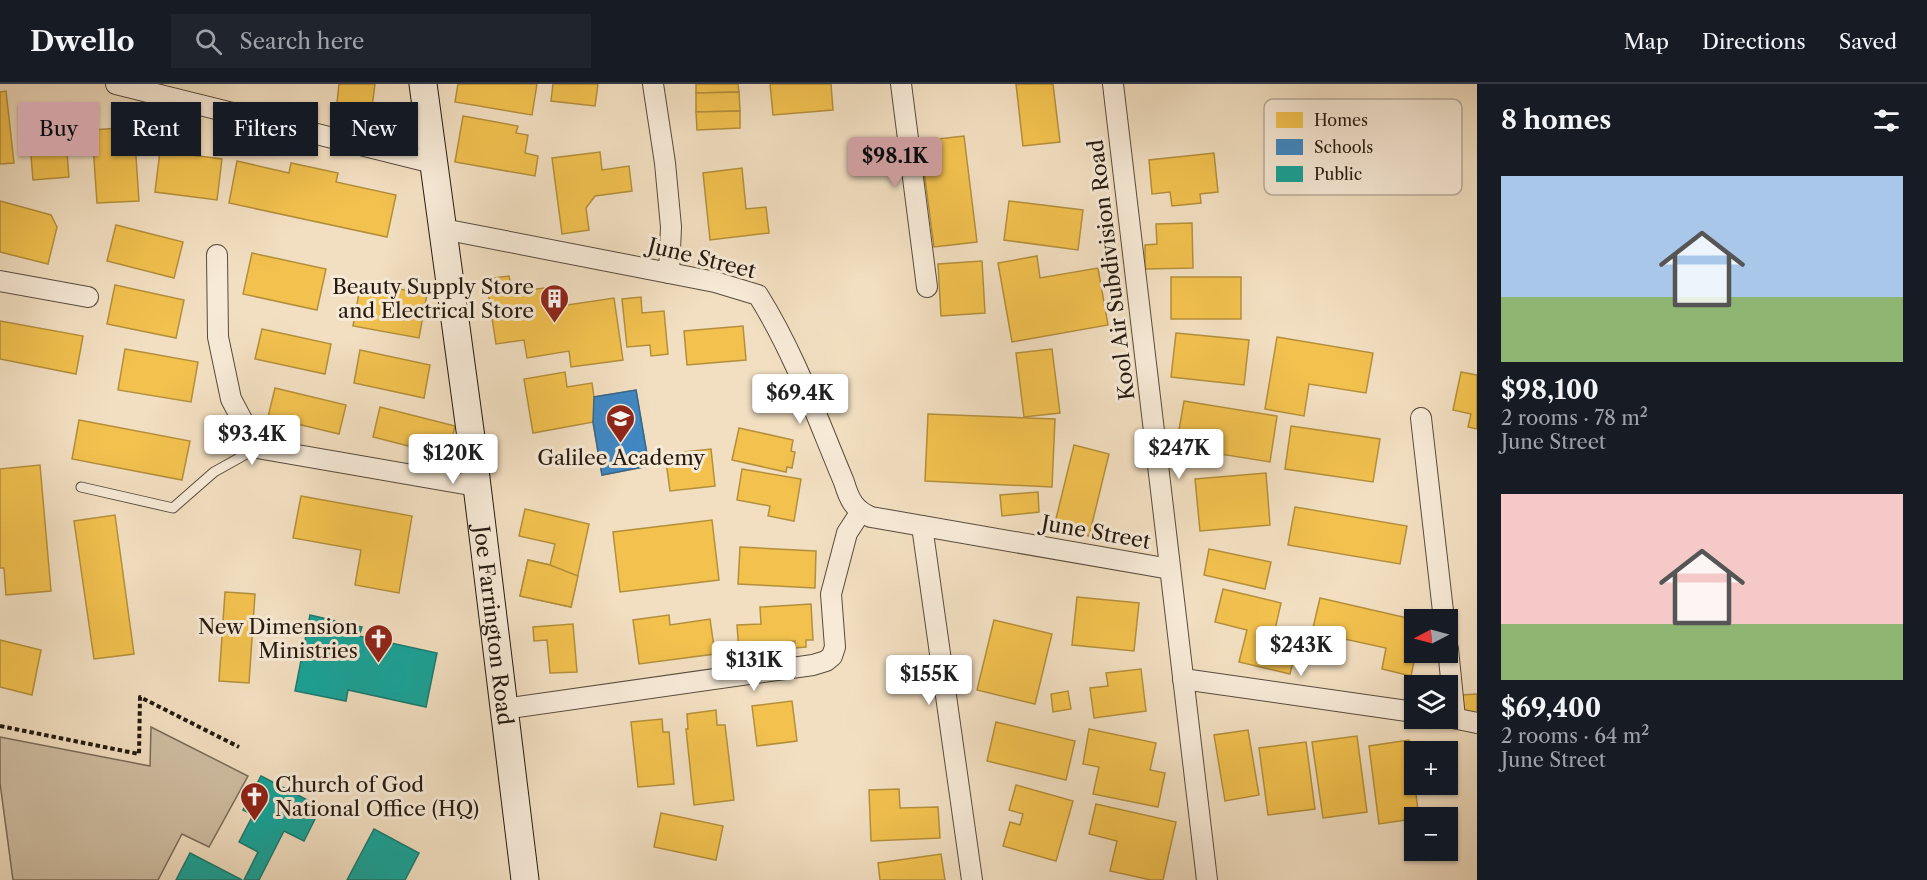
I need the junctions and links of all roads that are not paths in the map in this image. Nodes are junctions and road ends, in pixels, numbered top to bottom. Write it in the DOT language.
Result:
graph roads {
  1 [pos="116,84"];
  2 [pos="423,84"];
  3 [pos="653,84"];
  4 [pos="901,84"];
  5 [pos="1113,84"];
  6 [pos="433,163"];
  7 [pos="443,229"];
  8 [pos="217,255"];
  9 [pos="669,273"];
  10 [pos="0,280"];
  11 [pos="927,287"];
  12 [pos="88,297"];
  13 [pos="1421,418"];
  14 [pos="257,448"];
  15 [pos="476,486"];
  16 [pos="81,487"];
  17 [pos="860,513"];
  18 [pos="922,526"];
  19 [pos="1170,569"];
  20 [pos="1443,609"];
  21 [pos="1183,679"];
  22 [pos="504,709"];
  23 [pos="1404,711"];
  24 [pos="1458,719"];
  25 [pos="1477,723"];
  26 [pos="525,880"];
  27 [pos="972,880"];
  28 [pos="1208,880"];
  1 -- 6 [label="street"];
  2 -- 6 [label="main road, Joe Farrington Road"];
  3 -- 9 [label="street"];
  4 -- 11 [label="street"];
  5 -- 19 [label="street, Kool Air Subdivision Road"];
  6 -- 7 [label="main road, Joe Farrington Road"];
  7 -- 9 [label="street, June Street"];
  7 -- 15 [label="main road, Joe Farrington Road"];
  8 -- 14 [label="street"];
  9 -- 17 [label="street, June Street"];
  10 -- 12 [label="street"];
  13 -- 20 [label="street"];
  14 -- 15 [label="street"];
  14 -- 16 [label="lane"];
  15 -- 22 [label="main road, Joe Farrington Road"];
  17 -- 18 [label="street, June Street"];
  17 -- 22 [label="street"];
  18 -- 19 [label="street, June Street"];
  18 -- 27 [label="street"];
  19 -- 21 [label="street, Kool Air Subdivision Road"];
  21 -- 23 [label="street"];
  21 -- 28 [label="street, Kool Air Subdivision Road"];
  22 -- 26 [label="main road, Joe Farrington Road"];
  24 -- 25 [label="street"];
}
